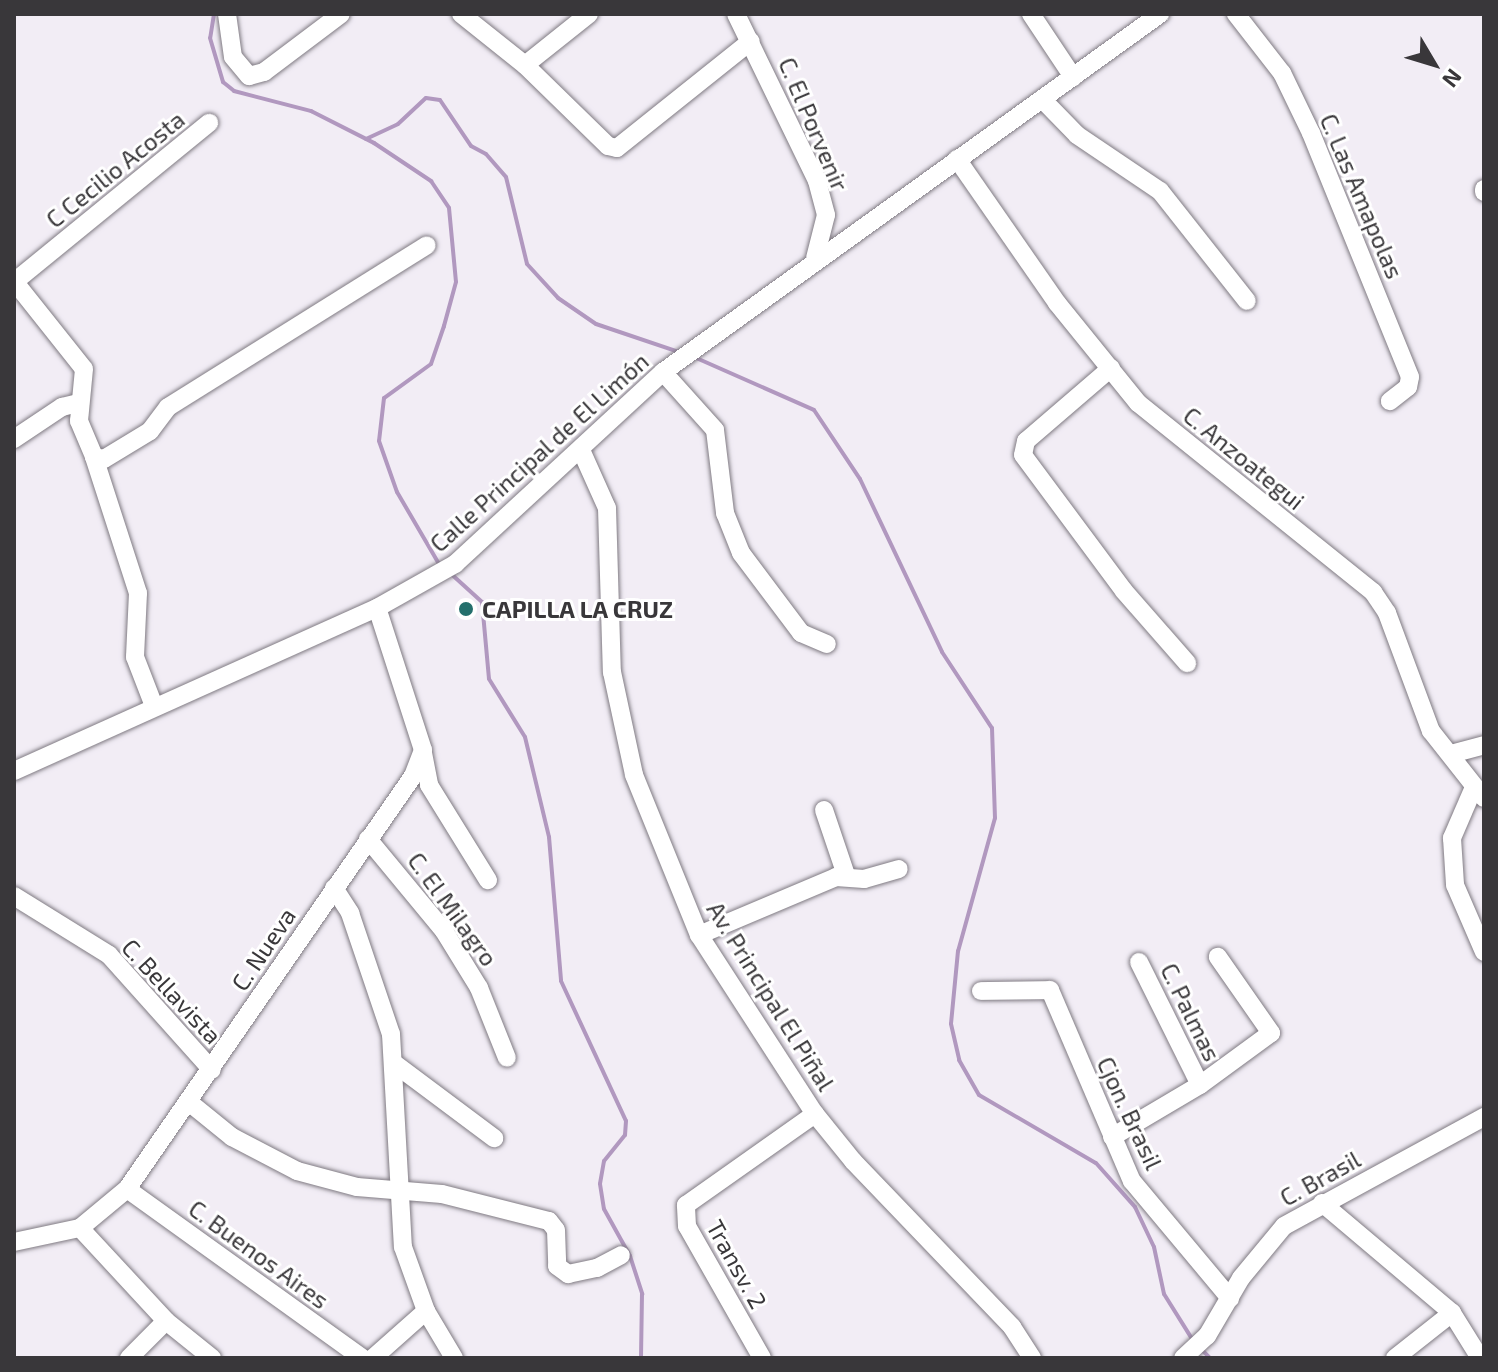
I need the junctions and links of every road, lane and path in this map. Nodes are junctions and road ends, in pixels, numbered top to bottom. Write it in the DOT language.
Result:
graph roads {
  1 [pos="227,14"];
  2 [pos="341,14"];
  3 [pos="461,14"];
  4 [pos="589,14"];
  5 [pos="736,14"];
  6 [pos="1031,14"];
  7 [pos="1160,14"];
  8 [pos="1236,14"];
  9 [pos="751,41"];
  10 [pos="525,65"];
  11 [pos="1073,77"];
  12 [pos="1042,99"];
  13 [pos="209,123"];
  14 [pos="957,159"];
  15 [pos="427,245"];
  16 [pos="815,258"];
  17 [pos="14,281"];
  18 [pos="1247,301"];
  19 [pos="670,366"];
  20 [pos="1111,368"];
  21 [pos="1390,401"];
  22 [pos="78,403"];
  23 [pos="14,439"];
  24 [pos="581,450"];
  25 [pos="94,457"];
  26 [pos="377,608"];
  27 [pos="827,644"];
  28 [pos="1187,663"];
  29 [pos="154,706"];
  30 [pos="1484,745"];
  31 [pos="423,750"];
  32 [pos="1451,754"];
  33 [pos="14,771"];
  34 [pos="1479,793"];
  35 [pos="824,810"];
  36 [pos="368,839"];
  37 [pos="899,869"];
  38 [pos="846,875"];
  39 [pos="488,880"];
  40 [pos="334,888"];
  41 [pos="14,896"];
  42 [pos="699,935"];
  43 [pos="1484,952"];
  44 [pos="1218,957"];
  45 [pos="1139,962"];
  46 [pos="981,991"];
  47 [pos="507,1058"];
  48 [pos="395,1064"];
  49 [pos="212,1070"];
  50 [pos="1200,1085"];
  51 [pos="190,1103"];
  52 [pos="815,1114"];
  53 [pos="1484,1117"];
  54 [pos="1112,1137"];
  55 [pos="494,1138"];
  56 [pos="127,1189"];
  57 [pos="400,1190"];
  58 [pos="1322,1203"];
  59 [pos="80,1228"];
  60 [pos="14,1242"];
  61 [pos="621,1255"];
  62 [pos="1230,1298"];
  63 [pos="426,1311"];
  64 [pos="1452,1313"];
  65 [pos="166,1321"];
  66 [pos="1192,1349"];
  67 [pos="129,1358"];
  68 [pos="212,1358"];
  69 [pos="362,1358"];
  70 [pos="373,1358"];
  71 [pos="454,1358"];
  72 [pos="762,1358"];
  73 [pos="1032,1358"];
  74 [pos="1395,1358"];
  75 [pos="1480,1358"];
  1 -- 2 [label="street"];
  3 -- 10 [label="street"];
  4 -- 10 [label="street"];
  5 -- 9 [label="street, C. El Porvenir"];
  6 -- 11 [label="street"];
  7 -- 11 [label="street, Calle Principal de El Limón"];
  8 -- 21 [label="street, C. Las Amapolas"];
  9 -- 10 [label="street"];
  9 -- 16 [label="street, C. El Porvenir"];
  11 -- 12 [label="street, Calle Principal de El Limón"];
  12 -- 14 [label="street, Calle Principal de El Limón"];
  12 -- 18 [label="street"];
  13 -- 17 [label="street, C Cecilio Acosta"];
  14 -- 16 [label="street, Calle Principal de El Limón"];
  14 -- 20 [label="street, C. Anzoategui"];
  15 -- 25 [label="street"];
  16 -- 19 [label="street, Calle Principal de El Limón"];
  17 -- 22 [label="street"];
  19 -- 24 [label="street, Calle Principal de El Limón"];
  19 -- 27 [label="street"];
  20 -- 28 [label="street"];
  20 -- 32 [label="street, C. Anzoategui"];
  22 -- 23 [label="street"];
  22 -- 25 [label="street"];
  24 -- 26 [label="street, Calle Principal de El Limón"];
  24 -- 42 [label="street, Av. Principal El Piñal"];
  25 -- 29 [label="street"];
  26 -- 29 [label="street, Calle Principal de El Limón"];
  26 -- 31 [label="street"];
  29 -- 33 [label="street, Calle Principal de El Limón"];
  30 -- 32 [label="street"];
  31 -- 36 [label="street, C. Nueva"];
  31 -- 39 [label="street"];
  32 -- 34 [label="street, C. Anzoategui"];
  34 -- 43 [label="street"];
  35 -- 38 [label="street"];
  36 -- 40 [label="street, C. Nueva"];
  36 -- 47 [label="street, C. El Milagro"];
  37 -- 38 [label="street"];
  38 -- 42 [label="street"];
  40 -- 48 [label="street"];
  40 -- 49 [label="street, C. Nueva"];
  41 -- 49 [label="street, C. Bellavista"];
  42 -- 52 [label="street, Av. Principal El Piñal"];
  44 -- 50 [label="street"];
  45 -- 50 [label="street, C. Palmas"];
  46 -- 54 [label="street, Cjon. Brasil"];
  48 -- 55 [label="street"];
  48 -- 57 [label="street"];
  49 -- 51 [label="street, C. Nueva"];
  50 -- 54 [label="street"];
  51 -- 56 [label="street, C. Nueva"];
  51 -- 57 [label="street"];
  52 -- 72 [label="street, Transv. 2"];
  52 -- 73 [label="street, Av. Principal El Piñal"];
  53 -- 58 [label="street, C. Brasil"];
  54 -- 62 [label="street, Cjon. Brasil"];
  56 -- 59 [label="street, C. Nueva"];
  56 -- 69 [label="street, C. Buenos Aires"];
  57 -- 61 [label="street"];
  57 -- 63 [label="street"];
  58 -- 62 [label="street, C. Brasil"];
  58 -- 64 [label="street"];
  59 -- 60 [label="street, C. Nueva"];
  59 -- 65 [label="street"];
  62 -- 66 [label="street, C. Brasil"];
  63 -- 70 [label="street"];
  63 -- 71 [label="street"];
  64 -- 74 [label="street"];
  64 -- 75 [label="street"];
  65 -- 67 [label="street"];
  65 -- 68 [label="street"];
}
